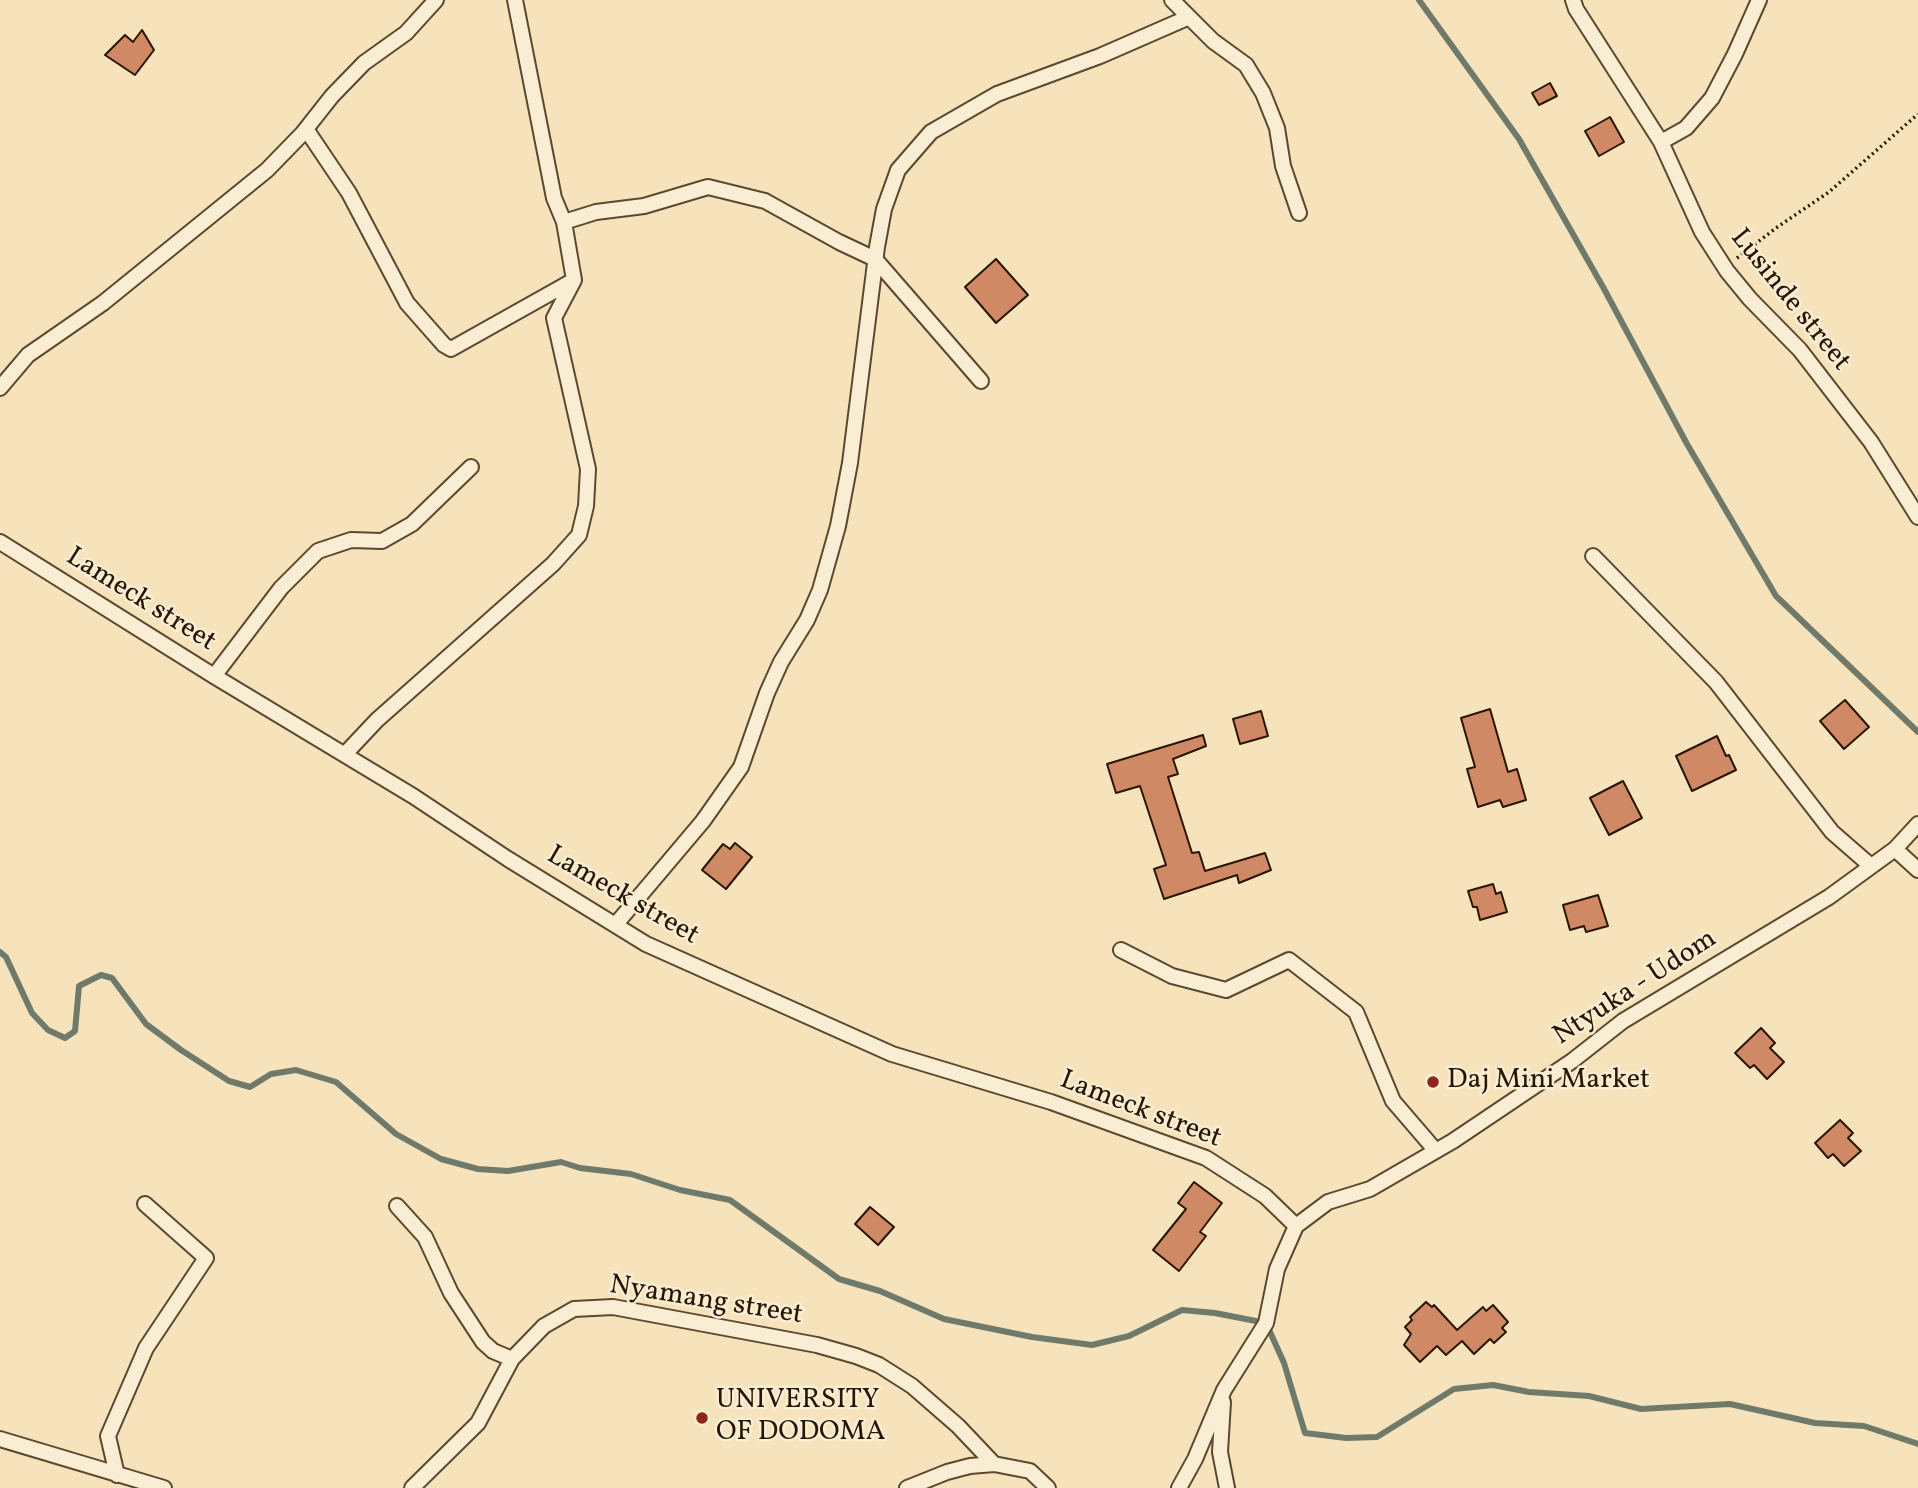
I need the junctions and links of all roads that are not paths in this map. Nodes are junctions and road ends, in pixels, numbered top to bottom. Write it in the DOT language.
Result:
graph roads {
  1 [pos="436,0"];
  2 [pos="515,0"];
  3 [pos="1172,0"];
  4 [pos="1573,0"];
  5 [pos="1759,0"];
  6 [pos="1187,18"];
  7 [pos="306,129"];
  8 [pos="1661,142"];
  9 [pos="1299,213"];
  10 [pos="565,222"];
  11 [pos="875,259"];
  12 [pos="574,280"];
  13 [pos="981,381"];
  14 [pos="0,388"];
  15 [pos="471,467"];
  16 [pos="1918,517"];
  17 [pos="0,542"];
  18 [pos="1594,556"];
  19 [pos="214,676"];
  20 [pos="345,754"];
  21 [pos="1918,824"];
  22 [pos="1895,849"];
  23 [pos="1871,866"];
  24 [pos="1918,870"];
  25 [pos="616,924"];
  26 [pos="1121,950"];
  27 [pos="1436,1151"];
  28 [pos="145,1203"];
  29 [pos="397,1206"];
  30 [pos="1296,1226"];
  31 [pos="512,1359"];
  32 [pos="1224,1390"];
  33 [pos="0,1439"];
  34 [pos="994,1464"];
  35 [pos="117,1475"];
  36 [pos="164,1488"];
  37 [pos="412,1488"];
  38 [pos="907,1488"];
  39 [pos="1048,1488"];
  40 [pos="1179,1488"];
  41 [pos="1227,1488"];
  1 -- 7 [label="street"];
  2 -- 10 [label="street"];
  3 -- 6 [label="street"];
  4 -- 8 [label="street, Lusinde street"];
  5 -- 8 [label="street"];
  6 -- 9 [label="street"];
  6 -- 11 [label="street"];
  7 -- 12 [label="street"];
  7 -- 14 [label="street"];
  8 -- 16 [label="street, Lusinde street"];
  10 -- 11 [label="street"];
  10 -- 12 [label="street"];
  11 -- 13 [label="street"];
  11 -- 25 [label="street"];
  12 -- 20 [label="street"];
  15 -- 19 [label="street"];
  17 -- 19 [label="street, Lameck street"];
  18 -- 23 [label="street"];
  19 -- 20 [label="street, Lameck street"];
  20 -- 25 [label="street, Lameck street"];
  21 -- 22 [label="street, Ntyuka - Udom"];
  22 -- 23 [label="street, Ntyuka - Udom"];
  22 -- 24 [label="street"];
  23 -- 27 [label="street, Ntyuka - Udom"];
  25 -- 30 [label="street, Lameck street"];
  26 -- 27 [label="street"];
  27 -- 30 [label="street, Ntyuka - Udom"];
  28 -- 35 [label="street"];
  29 -- 31 [label="street"];
  30 -- 32 [label="street, Ntyuka - Udom"];
  31 -- 34 [label="street, Nyamang street"];
  31 -- 37 [label="street, Nyamang street"];
  32 -- 40 [label="street, Ntyuka - Udom"];
  32 -- 41 [label="street"];
  33 -- 35 [label="street"];
  34 -- 38 [label="street"];
  34 -- 39 [label="street"];
  35 -- 36 [label="street"];
}
